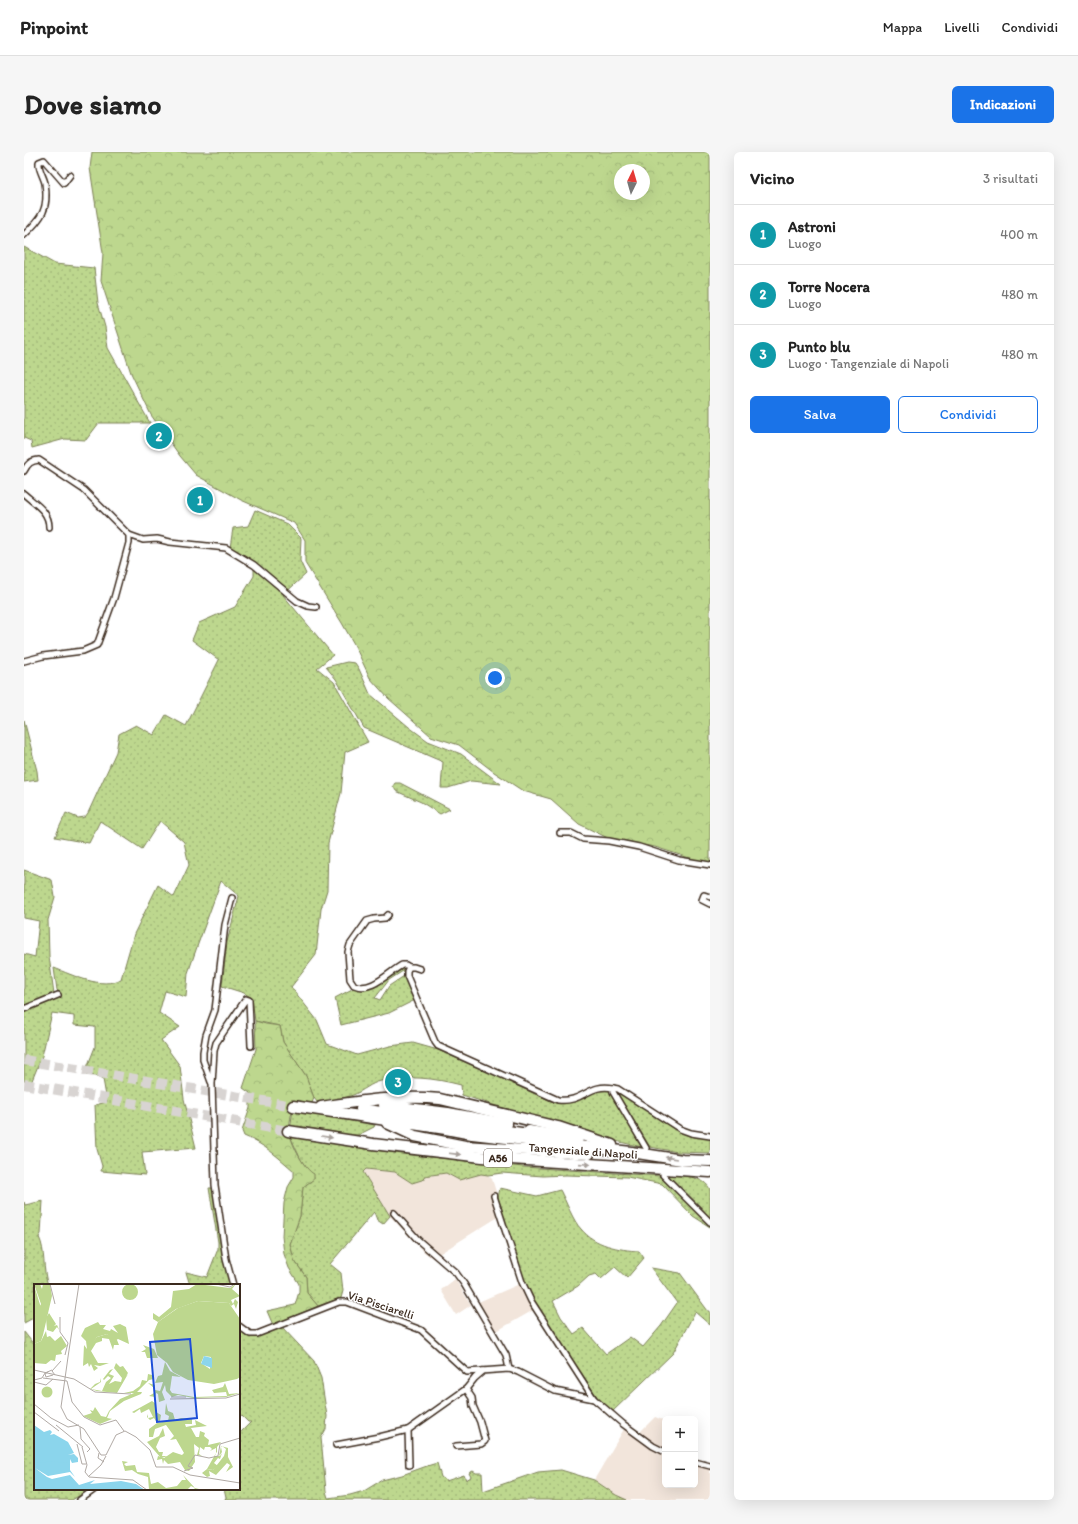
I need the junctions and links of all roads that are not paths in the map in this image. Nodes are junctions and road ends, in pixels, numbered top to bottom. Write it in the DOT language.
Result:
graph roads {
  1 [pos="70,175"];
  2 [pos="24,235"];
  3 [pos="24,470"];
  4 [pos="24,494"];
  5 [pos="48,527"];
  6 [pos="129,535"];
  7 [pos="316,607"];
  8 [pos="24,661"];
  9 [pos="560,833"];
  10 [pos="710,865"];
  11 [pos="710,897"];
  12 [pos="232,898"];
  13 [pos="710,904"];
  14 [pos="388,915"];
  15 [pos="409,968"];
  16 [pos="420,969"];
  17 [pos="58,995"];
  18 [pos="24,1009"];
  19 [pos="251,1046"];
  20 [pos="212,1084"];
  21 [pos="614,1088"];
  22 [pos="388,1100"];
  23 [pos="371,1101"];
  24 [pos="358,1102"];
  25 [pos="344,1103"];
  26 [pos="333,1105"];
  27 [pos="293,1106"];
  28 [pos="322,1106"];
  29 [pos="310,1108"];
  30 [pos="378,1119"];
  31 [pos="288,1131"];
  32 [pos="710,1136"];
  33 [pos="584,1137"];
  34 [pos="646,1148"];
  35 [pos="619,1149"];
  36 [pos="710,1162"];
  37 [pos="710,1172"];
  38 [pos="663,1175"];
  39 [pos="494,1196"];
  40 [pos="394,1213"];
  41 [pos="710,1222"];
  42 [pos="233,1284"];
  43 [pos="240,1327"];
  44 [pos="509,1369"];
  45 [pos="484,1371"];
  46 [pos="466,1389"];
  47 [pos="594,1399"];
  48 [pos="408,1430"];
  49 [pos="336,1445"];
  50 [pos="456,1446"];
  51 [pos="662,1450"];
  52 [pos="698,1463"];
  53 [pos="409,1465"];
  54 [pos="710,1466"];
  55 [pos="94,1490"];
  56 [pos="80,1500"];
  1 -- 2 [label="street"];
  3 -- 6 [label="street"];
  4 -- 5 [label="street"];
  6 -- 7 [label="street"];
  6 -- 8 [label="street"];
  9 -- 10 [label="street"];
  11 -- 13 [label="street"];
  12 -- 20 [label="street"];
  14 -- 15 [label="street"];
  15 -- 16 [label="street"];
  15 -- 21 [label="street"];
  17 -- 18 [label="street"];
  19 -- 20 [label="street"];
  20 -- 42 [label="street"];
  21 -- 32 [label="street"];
  21 -- 34 [label="street"];
  22 -- 23 [label="highway"];
  22 -- 33 [label="highway"];
  22 -- 33 [label="highway"];
  23 -- 24 [label="highway"];
  23 -- 33 [label="highway"];
  24 -- 25 [label="highway"];
  24 -- 33 [label="highway"];
  25 -- 26 [label="highway"];
  25 -- 33 [label="highway"];
  26 -- 28 [label="highway"];
  26 -- 35 [label="highway"];
  27 -- 29 [label="highway, Tangenziale di Napoli / A56"];
  28 -- 29 [label="highway"];
  28 -- 35 [label="highway"];
  29 -- 30 [label="highway, Tangenziale di Napoli / A56"];
  30 -- 35 [label="highway, Tangenziale di Napoli / A56"];
  30 -- 35 [label="highway"];
  30 -- 35 [label="highway"];
  31 -- 37 [label="highway, Tangenziale di Napoli / A56, one-way"];
  33 -- 35 [label="highway"];
  36 -- 35 [label="highway, Tangenziale di Napoli / A56, one-way"];
  38 -- 41 [label="street"];
  39 -- 47 [label="street"];
  40 -- 44 [label="street"];
  43 -- 45 [label="street, Via Pisciarelli"];
  44 -- 45 [label="street, Via Pisciarelli"];
  44 -- 47 [label="street, Via Pisciarelli"];
  45 -- 46 [label="street"];
  46 -- 48 [label="street"];
  46 -- 50 [label="street"];
  47 -- 51 [label="street"];
  48 -- 49 [label="street"];
  48 -- 53 [label="street"];
  52 -- 54 [label="street"];
  55 -- 56 [label="street"];
}
